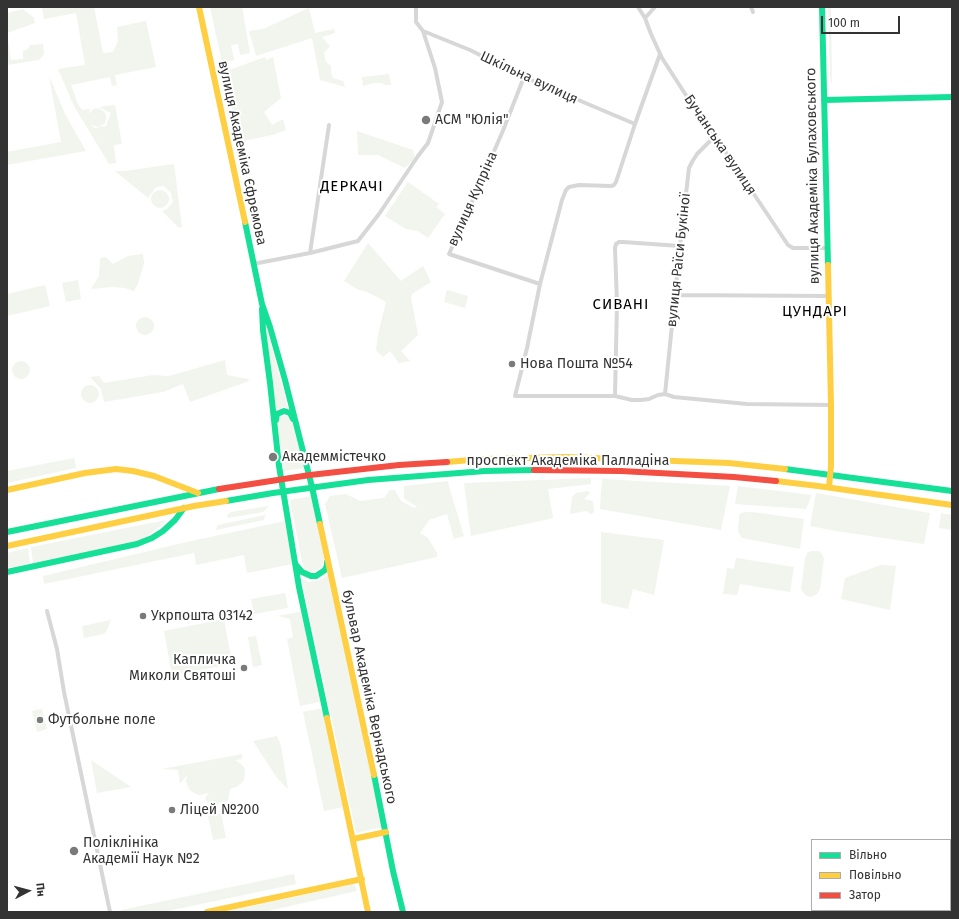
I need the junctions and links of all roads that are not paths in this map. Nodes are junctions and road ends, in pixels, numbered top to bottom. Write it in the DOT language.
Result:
graph roads {
  1 [pos="199,7"];
  2 [pos="416,7"];
  3 [pos="638,7"];
  4 [pos="655,7"];
  5 [pos="751,7"];
  6 [pos="822,7"];
  7 [pos="753,12"];
  8 [pos="645,18"];
  9 [pos="423,31"];
  10 [pos="660,54"];
  11 [pos="524,77"];
  12 [pos="952,97"];
  13 [pos="824,100"];
  14 [pos="635,124"];
  15 [pos="329,125"];
  16 [pos="715,136"];
  17 [pos="680,246"];
  18 [pos="827,248"];
  19 [pos="310,253"];
  20 [pos="253,264"];
  21 [pos="540,284"];
  22 [pos="675,295"];
  23 [pos="828,296"];
  24 [pos="262,304"];
  25 [pos="665,394"];
  26 [pos="615,396"];
  27 [pos="830,406"];
  28 [pos="274,424"];
  29 [pos="296,426"];
  30 [pos="831,474"];
  31 [pos="310,475"];
  32 [pos="282,479"];
  33 [pos="312,487"];
  34 [pos="829,487"];
  35 [pos="7,490"];
  36 [pos="283,491"];
  37 [pos="952,491"];
  38 [pos="198,493"];
  39 [pos="952,505"];
  40 [pos="184,508"];
  41 [pos="7,532"];
  42 [pos="7,546"];
  43 [pos="326,554"];
  44 [pos="296,565"];
  45 [pos="7,572"];
  46 [pos="47,611"];
  47 [pos="386,832"];
  48 [pos="353,839"];
  49 [pos="362,878"];
  50 [pos="110,912"];
  51 [pos="207,912"];
  52 [pos="368,912"];
  53 [pos="401,912"];
  1 -- 20 [label="main road, вулиця Академіка Єфремова"];
  2 -- 9 [label="street"];
  3 -- 8 [label="street, Бучанська вулиця"];
  4 -- 8 [label="street"];
  5 -- 7 [label="street"];
  6 -- 13 [label="main road, вулиця Академіка Булаховського"];
  8 -- 10 [label="street, Бучанська вулиця"];
  9 -- 11 [label="street, Шкільна вулиця"];
  9 -- 19 [label="street"];
  10 -- 14 [label="street"];
  10 -- 16 [label="street, Бучанська вулиця"];
  11 -- 14 [label="street, Шкільна вулиця"];
  11 -- 21 [label="street, вулиця Купріна"];
  12 -- 13 [label="main road"];
  13 -- 18 [label="main road, вулиця Академіка Булаховського"];
  14 -- 21 [label="street"];
  15 -- 19 [label="street"];
  16 -- 17 [label="street, вулиця Раїси Букіної"];
  16 -- 18 [label="street, Бучанська вулиця"];
  17 -- 22 [label="street, вулиця Раїси Букіної"];
  17 -- 26 [label="street"];
  18 -- 23 [label="main road, вулиця Академіка Булаховського"];
  19 -- 20 [label="street"];
  20 -- 24 [label="main road, вулиця Академіка Єфремова"];
  21 -- 26 [label="street"];
  22 -- 23 [label="street"];
  22 -- 25 [label="street, вулиця Раїси Букіної"];
  23 -- 27 [label="main road, вулиця Академіка Булаховського"];
  24 -- 28 [label="main road, вулиця Академіка Єфремова"];
  24 -- 29 [label="main road, вулиця Академіка Єфремова"];
  25 -- 26 [label="street"];
  25 -- 27 [label="street"];
  27 -- 30 [label="main road, вулиця Академіка Булаховського"];
  28 -- 29 [label="main road"];
  28 -- 32 [label="main road, вулиця Академіка Єфремова"];
  29 -- 31 [label="main road, вулиця Академіка Єфремова"];
  30 -- 31 [label="main road, проспект Академіка Палладіна"];
  30 -- 34 [label="main road, вулиця Академіка Булаховського"];
  30 -- 37 [label="main road, проспект Академіка Палладіна"];
  31 -- 32 [label="main road, проспект Академіка Палладіна"];
  31 -- 33 [label="main road, вулиця Академіка Єфремова"];
  32 -- 36 [label="main road, вулиця Академіка Єфремова"];
  32 -- 38 [label="main road, проспект Академіка Палладіна"];
  33 -- 34 [label="main road, проспект Академіка Палладіна"];
  33 -- 36 [label="main road, проспект Академіка Палладіна"];
  33 -- 43 [label="main road, бульвар Академіка Вернадського"];
  34 -- 39 [label="main road, проспект Академіка Палладіна"];
  35 -- 38 [label="main road"];
  36 -- 40 [label="main road, проспект Академіка Палладіна"];
  36 -- 44 [label="main road"];
  38 -- 41 [label="main road, проспект Академіка Палладіна"];
  40 -- 42 [label="main road, проспект Академіка Палладіна"];
  40 -- 45 [label="main road"];
  43 -- 44 [label="main road"];
  43 -- 47 [label="main road, бульвар Академіка Вернадського"];
  44 -- 48 [label="main road"];
  46 -- 50 [label="street"];
  47 -- 48 [label="main road"];
  47 -- 53 [label="main road, бульвар Академіка Вернадського"];
  48 -- 49 [label="main road"];
  49 -- 51 [label="main road"];
  49 -- 52 [label="main road"];
}
